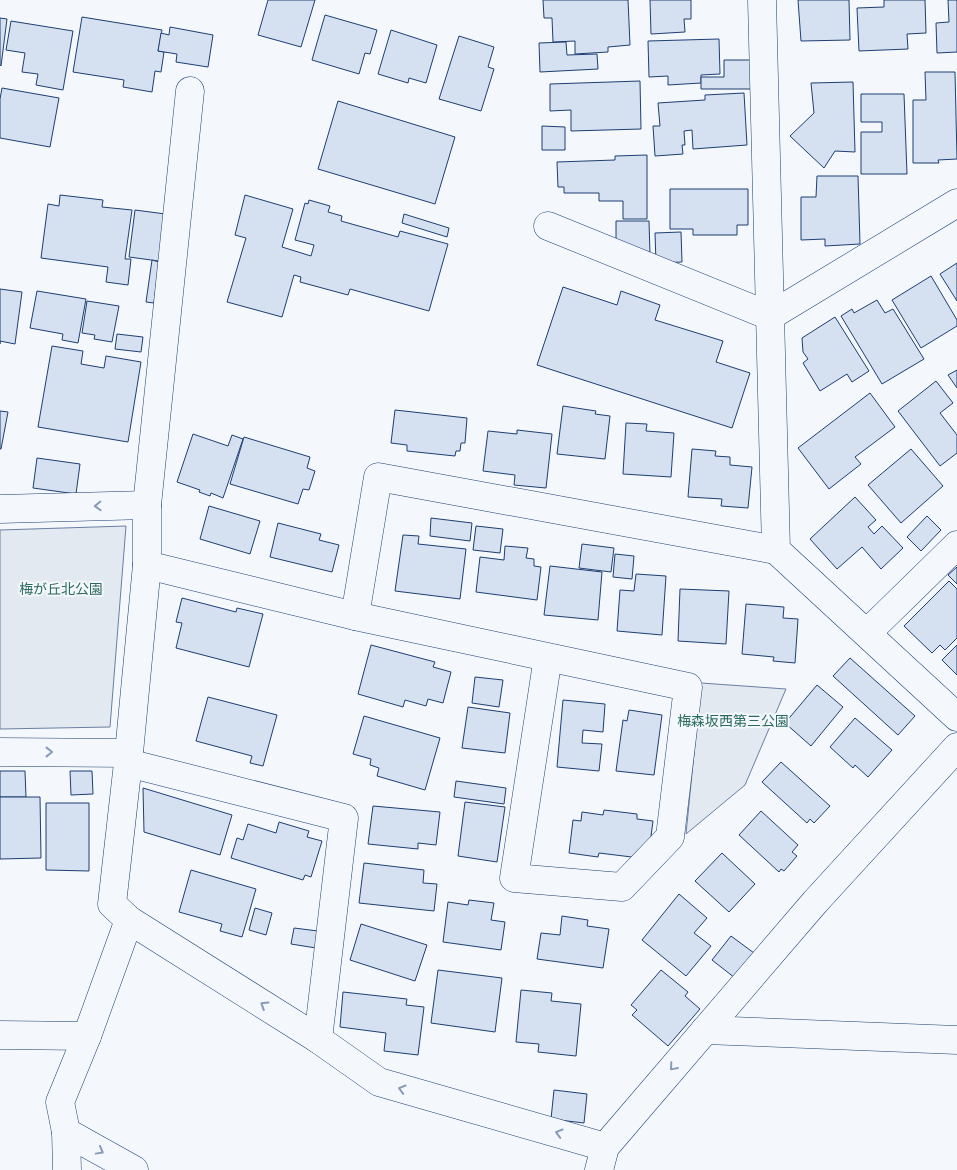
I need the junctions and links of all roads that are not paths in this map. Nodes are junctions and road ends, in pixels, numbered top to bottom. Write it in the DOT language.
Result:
graph roads {
  1 [pos="762,0"];
  2 [pos="190,91"];
  3 [pos="957,203"];
  4 [pos="548,226"];
  5 [pos="770,316"];
  6 [pos="147,505"];
  7 [pos="0,510"];
  8 [pos="957,545"];
  9 [pos="776,550"];
  10 [pos="147,565"];
  11 [pos="355,616"];
  12 [pos="867,634"];
  13 [pos="548,657"];
  14 [pos="957,717"];
  15 [pos="957,747"];
  16 [pos="0,752"];
  17 [pos="128,758"];
  18 [pos="129,920"];
  19 [pos="705,1030"];
  20 [pos="0,1035"];
  21 [pos="87,1036"];
  22 [pos="318,1039"];
  23 [pos="957,1040"];
  24 [pos="66,1132"];
  25 [pos="602,1158"];
  26 [pos="67,1170"];
  27 [pos="134,1170"];
  1 -- 5 [label="street"];
  2 -- 6 [label="street"];
  3 -- 5 [label="street"];
  4 -- 5 [label="street"];
  5 -- 9 [label="street"];
  6 -- 7 [label="street, one-way"];
  6 -- 10 [label="street"];
  8 -- 12 [label="street"];
  9 -- 11 [label="street"];
  9 -- 12 [label="street"];
  10 -- 11 [label="street"];
  10 -- 17 [label="street"];
  11 -- 13 [label="street"];
  12 -- 14 [label="street"];
  13 -- 13 [label="street"];
  15 -- 19 [label="street"];
  16 -- 17 [label="street, one-way"];
  17 -- 18 [label="street"];
  17 -- 22 [label="street"];
  18 -- 21 [label="street"];
  22 -- 18 [label="street, one-way"];
  19 -- 23 [label="street"];
  19 -- 25 [label="street, one-way"];
  20 -- 21 [label="street"];
  21 -- 24 [label="street"];
  25 -- 22 [label="street, one-way"];
  24 -- 26 [label="street"];
  24 -- 27 [label="street, one-way"];
}
